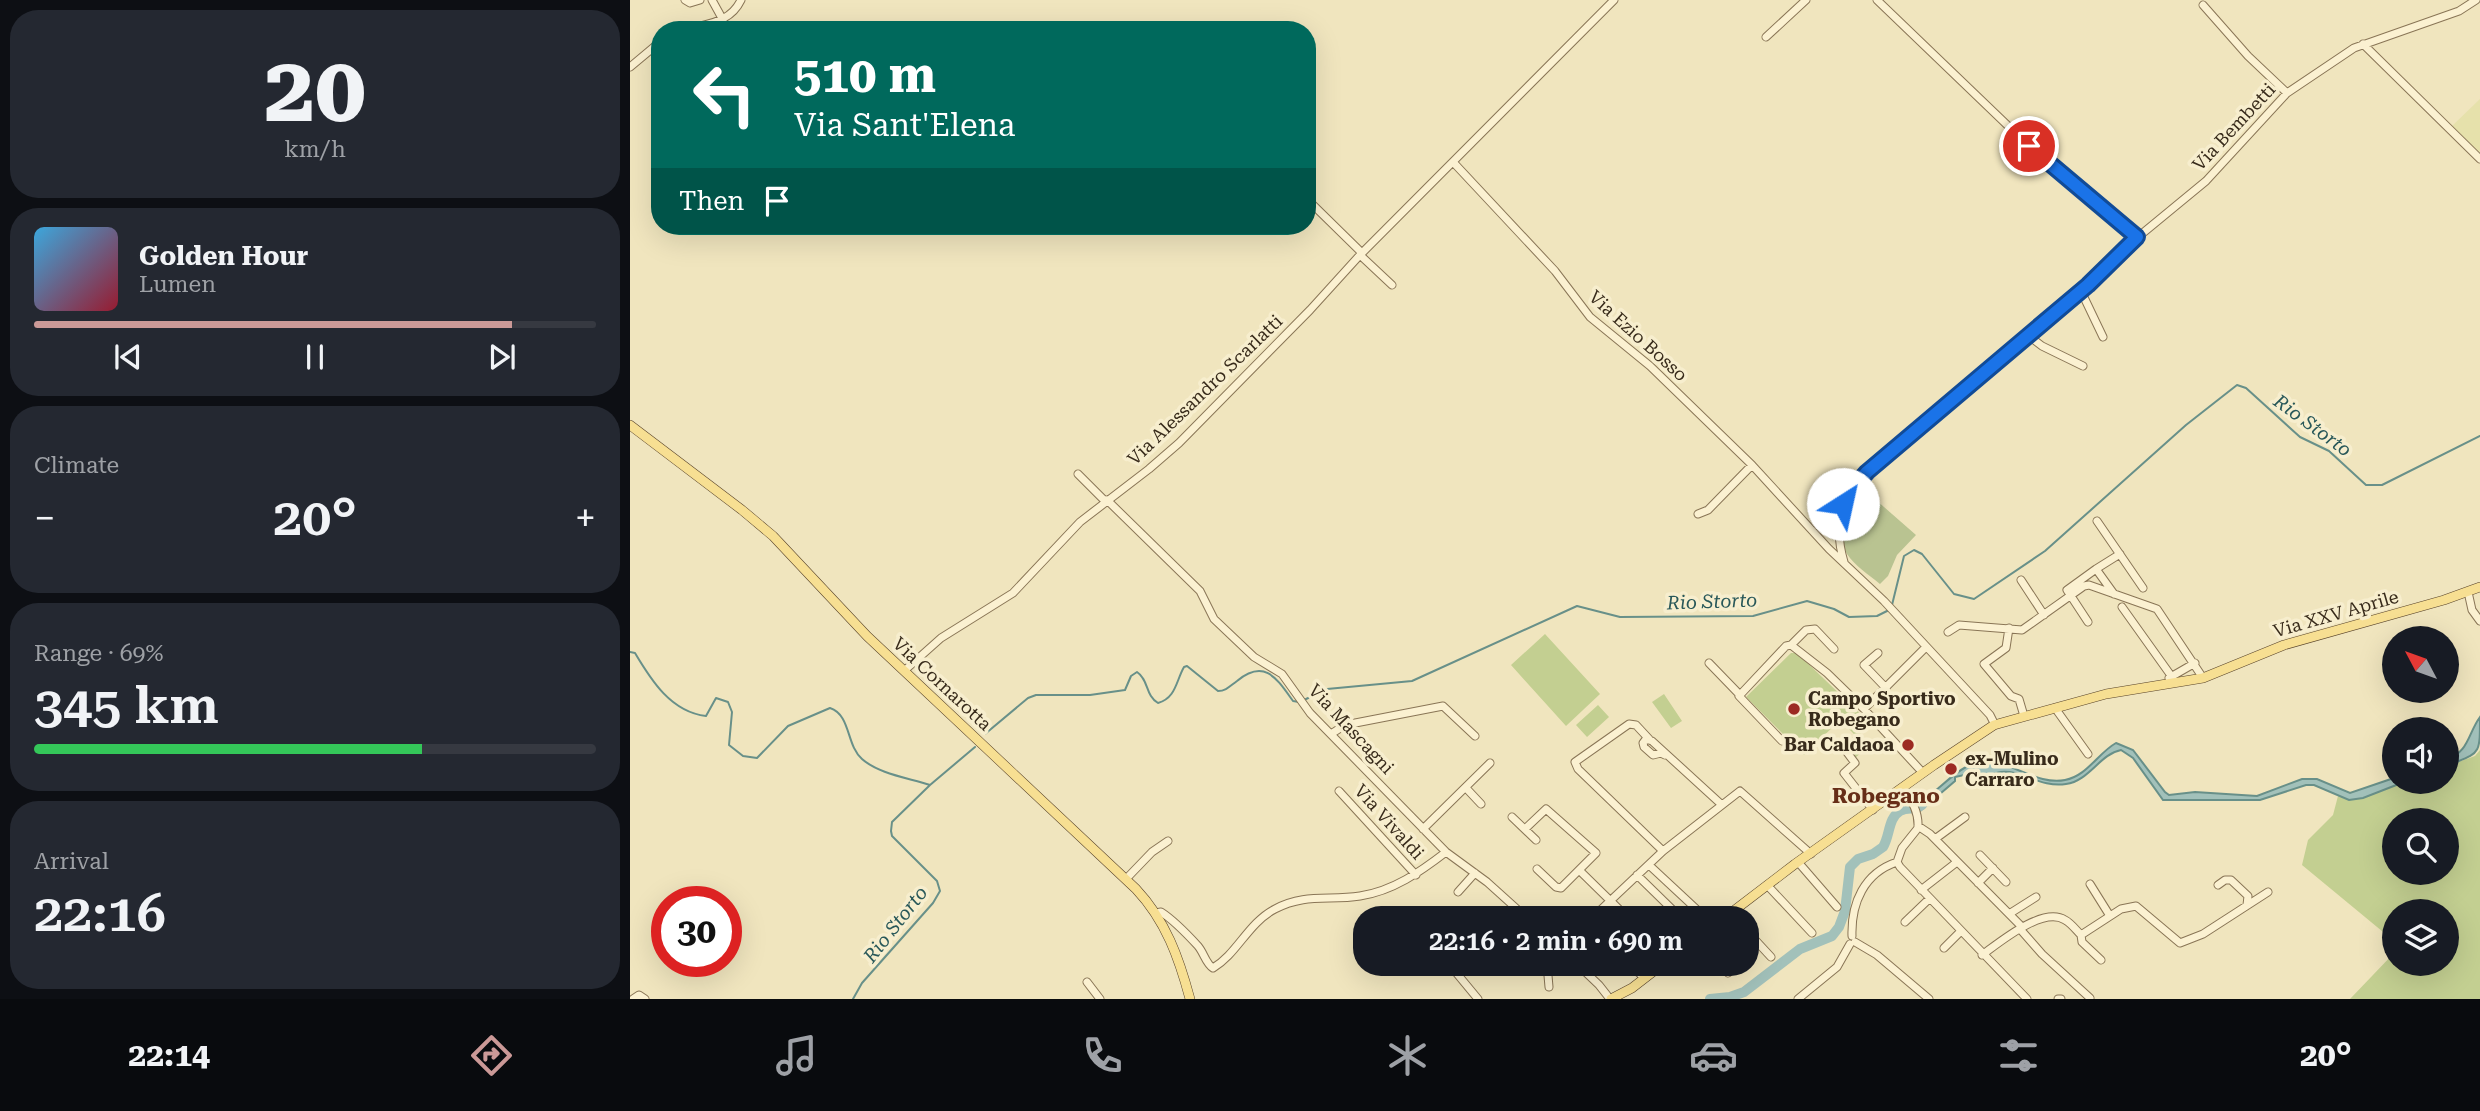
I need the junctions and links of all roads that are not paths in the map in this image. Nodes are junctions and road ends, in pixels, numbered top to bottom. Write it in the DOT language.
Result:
graph roads {
  1 [pos="685,0"];
  2 [pos="700,0"];
  3 [pos="712,0"];
  4 [pos="741,0"];
  5 [pos="1614,0"];
  6 [pos="1805,0"];
  7 [pos="1877,0"];
  8 [pos="2476,0"];
  9 [pos="2203,5"];
  10 [pos="723,20"];
  11 [pos="719,21"];
  12 [pos="1766,37"];
  13 [pos="2363,44"];
  14 [pos="651,50"];
  15 [pos="630,67"];
  16 [pos="2287,93"];
  17 [pos="2480,159"];
  18 [pos="1453,162"];
  19 [pos="1316,208"];
  20 [pos="2137,237"];
  21 [pos="1361,254"];
  22 [pos="1392,285"];
  23 [pos="2081,291"];
  24 [pos="2029,336"];
  25 [pos="2103,337"];
  26 [pos="2083,366"];
  27 [pos="630,425"];
  28 [pos="1752,465"];
  29 [pos="1079,474"];
  30 [pos="1106,500"];
  31 [pos="1698,514"];
  32 [pos="2097,521"];
  33 [pos="2120,554"];
  34 [pos="1844,562"];
  35 [pos="2096,569"];
  36 [pos="2021,580"];
  37 [pos="2480,587"];
  38 [pos="2143,588"];
  39 [pos="2468,592"];
  40 [pos="2114,594"];
  41 [pos="2070,596"];
  42 [pos="2122,607"];
  43 [pos="2044,615"];
  44 [pos="2480,621"];
  45 [pos="2088,622"];
  46 [pos="2009,628"];
  47 [pos="1948,632"];
  48 [pos="1791,645"];
  49 [pos="1926,647"];
  50 [pos="1834,649"];
  51 [pos="1878,653"];
  52 [pos="1709,663"];
  53 [pos="2195,663"];
  54 [pos="904,671"];
  55 [pos="2172,677"];
  56 [pos="2203,678"];
  57 [pos="2153,687"];
  58 [pos="1886,688"];
  59 [pos="1739,694"];
  60 [pos="2055,708"];
  61 [pos="1864,709"];
  62 [pos="2024,716"];
  63 [pos="1995,725"];
  64 [pos="1331,734"];
  65 [pos="1475,737"];
  66 [pos="1782,741"];
  67 [pos="1843,747"];
  68 [pos="2088,754"];
  69 [pos="1489,763"];
  70 [pos="1923,773"];
  71 [pos="1466,788"];
  72 [pos="1903,788"];
  73 [pos="1339,791"];
  74 [pos="1481,804"];
  75 [pos="1722,805"];
  76 [pos="1873,810"];
  77 [pos="1512,817"];
  78 [pos="1965,817"];
  79 [pos="1918,826"];
  80 [pos="1423,829"];
  81 [pos="1525,829"];
  82 [pos="1935,839"];
  83 [pos="1536,840"];
  84 [pos="1168,841"];
  85 [pos="1446,852"];
  86 [pos="1663,852"];
  87 [pos="1811,854"];
  88 [pos="1980,855"];
  89 [pos="1798,862"];
  90 [pos="1897,862"];
  91 [pos="1957,862"];
  92 [pos="1649,865"];
  93 [pos="1993,868"];
  94 [pos="1537,869"];
  95 [pos="1579,870"];
  96 [pos="1475,873"];
  97 [pos="1416,875"];
  98 [pos="1637,875"];
  99 [pos="1126,879"];
  100 [pos="1978,883"];
  101 [pos="2006,883"];
  102 [pos="2090,884"];
  103 [pos="1767,885"];
  104 [pos="2218,886"];
  105 [pos="1921,890"];
  106 [pos="1458,892"];
  107 [pos="2268,892"];
  108 [pos="2036,897"];
  109 [pos="1929,899"];
  110 [pos="1610,900"];
  111 [pos="2247,905"];
  112 [pos="1510,906"];
  113 [pos="1604,906"];
  114 [pos="1616,906"];
  115 [pos="1669,906"];
  116 [pos="1693,906"];
  117 [pos="1743,906"];
  118 [pos="1837,907"];
  119 [pos="1156,913"];
  120 [pos="2011,916"];
  121 [pos="2110,916"];
  122 [pos="1905,922"];
  123 [pos="2005,924"];
  124 [pos="2021,928"];
  125 [pos="1961,931"];
  126 [pos="1812,933"];
  127 [pos="2081,935"];
  128 [pos="1852,941"];
  129 [pos="1759,944"];
  130 [pos="1944,948"];
  131 [pos="1982,955"];
  132 [pos="1771,957"];
  133 [pos="2101,960"];
  134 [pos="1461,976"];
  135 [pos="1548,976"];
  136 [pos="1590,976"];
  137 [pos="1643,976"];
  138 [pos="1648,976"];
  139 [pos="1645,978"];
  140 [pos="1087,982"];
  141 [pos="1549,987"];
  142 [pos="2090,998"];
  143 [pos="633,999"];
  144 [pos="645,999"];
  145 [pos="1100,999"];
  146 [pos="1188,999"];
  147 [pos="1478,999"];
  148 [pos="1610,999"];
  149 [pos="1798,999"];
  150 [pos="1928,999"];
  151 [pos="2027,999"];
  1 -- 2 [label="street"];
  3 -- 10 [label="street"];
  4 -- 10 [label="street"];
  5 -- 18 [label="street, Via Alessandro Scarlatti"];
  6 -- 12 [label="street"];
  7 -- 20 [label="street"];
  8 -- 13 [label="street, Via Bembetti"];
  9 -- 16 [label="street"];
  10 -- 11 [label="street"];
  13 -- 16 [label="street, Via Bembetti"];
  13 -- 17 [label="street"];
  14 -- 15 [label="street"];
  16 -- 20 [label="street, Via Bembetti"];
  18 -- 21 [label="street, Via Alessandro Scarlatti"];
  18 -- 28 [label="street, Via Ezio Bosso"];
  19 -- 21 [label="street"];
  20 -- 23 [label="street, Via Bembetti"];
  21 -- 22 [label="street"];
  21 -- 30 [label="street, Via Alessandro Scarlatti"];
  23 -- 24 [label="street, Via Bembetti"];
  23 -- 25 [label="street"];
  24 -- 26 [label="street"];
  24 -- 34 [label="street, Via Bembetti"];
  27 -- 54 [label="main road, Via Cornarotta"];
  28 -- 31 [label="street"];
  28 -- 34 [label="street, Via Ezio Bosso"];
  29 -- 30 [label="street, Via Mascagni"];
  30 -- 54 [label="street, Via Alessandro Scarlatti"];
  30 -- 64 [label="street, Via Mascagni"];
  32 -- 33 [label="street"];
  33 -- 35 [label="street"];
  33 -- 38 [label="street"];
  34 -- 49 [label="street, Via Ezio Bosso"];
  35 -- 40 [label="street"];
  35 -- 41 [label="street"];
  36 -- 43 [label="street"];
  37 -- 39 [label="main road, Via XXV Aprile"];
  39 -- 44 [label="street"];
  39 -- 56 [label="main road, Via XXV Aprile"];
  40 -- 41 [label="street"];
  40 -- 53 [label="street"];
  41 -- 43 [label="street"];
  41 -- 45 [label="street"];
  42 -- 55 [label="street"];
  43 -- 46 [label="street"];
  46 -- 47 [label="street"];
  46 -- 62 [label="street"];
  48 -- 50 [label="street"];
  48 -- 59 [label="street"];
  48 -- 61 [label="street"];
  49 -- 58 [label="street"];
  49 -- 63 [label="street"];
  51 -- 58 [label="street"];
  52 -- 59 [label="street"];
  53 -- 55 [label="street"];
  53 -- 56 [label="street"];
  54 -- 99 [label="main road, Via Cornarotta"];
  55 -- 57 [label="street"];
  56 -- 57 [label="main road, Via XXV Aprile"];
  57 -- 60 [label="main road, Via XXV Aprile"];
  58 -- 61 [label="street"];
  59 -- 66 [label="street"];
  60 -- 62 [label="main road, Via XXV Aprile"];
  60 -- 68 [label="street"];
  61 -- 70 [label="street"];
  62 -- 63 [label="main road, Via XXV Aprile"];
  63 -- 70 [label="main road, Via XXV Aprile"];
  64 -- 65 [label="street"];
  64 -- 80 [label="street, Via Mascagni"];
  67 -- 76 [label="street"];
  69 -- 71 [label="street"];
  70 -- 72 [label="main road, Via XXV Aprile"];
  71 -- 74 [label="street"];
  71 -- 80 [label="street"];
  72 -- 76 [label="main road, Via XXV Aprile"];
  72 -- 79 [label="street"];
  73 -- 97 [label="street, Via Vivaldi"];
  75 -- 86 [label="street"];
  75 -- 86 [label="street"];
  75 -- 87 [label="street"];
  76 -- 87 [label="main road, Via XXV Aprile"];
  77 -- 81 [label="street"];
  78 -- 82 [label="street"];
  79 -- 82 [label="street"];
  79 -- 90 [label="street"];
  80 -- 85 [label="street, Via Mascagni"];
  81 -- 83 [label="street"];
  81 -- 95 [label="street"];
  82 -- 91 [label="street"];
  84 -- 99 [label="street"];
  85 -- 96 [label="street, Via Mascagni"];
  85 -- 97 [label="street, Via Vivaldi"];
  86 -- 92 [label="street"];
  87 -- 89 [label="main road, Via XXV Aprile"];
  88 -- 93 [label="street"];
  89 -- 103 [label="main road, Via XXV Aprile"];
  89 -- 118 [label="street"];
  90 -- 105 [label="street"];
  90 -- 128 [label="street"];
  91 -- 100 [label="street"];
  91 -- 105 [label="street"];
  92 -- 98 [label="street"];
  92 -- 116 [label="street"];
  93 -- 100 [label="street"];
  93 -- 101 [label="street"];
  94 -- 95 [label="street"];
  95 -- 110 [label="street"];
  96 -- 106 [label="street"];
  96 -- 112 [label="street, Via Mascagni"];
  97 -- 119 [label="street, Via Vivaldi"];
  98 -- 110 [label="street"];
  98 -- 115 [label="street"];
  99 -- 119 [label="main road, Via Cornarotta"];
  100 -- 120 [label="street"];
  102 -- 121 [label="street"];
  103 -- 117 [label="main road, Via XXV Aprile"];
  103 -- 126 [label="street"];
  104 -- 111 [label="street"];
  105 -- 109 [label="street"];
  107 -- 111 [label="street"];
  108 -- 120 [label="street"];
  109 -- 122 [label="street"];
  109 -- 125 [label="street"];
  110 -- 113 [label="street"];
  110 -- 114 [label="street"];
  111 -- 121 [label="street"];
  119 -- 146 [label="main road, Via Cornarotta"];
  120 -- 123 [label="street"];
  120 -- 124 [label="street"];
  121 -- 127 [label="street"];
  124 -- 127 [label="street"];
  124 -- 131 [label="street"];
  124 -- 142 [label="street"];
  125 -- 130 [label="street"];
  125 -- 131 [label="street"];
  127 -- 133 [label="street"];
  128 -- 149 [label="street"];
  128 -- 150 [label="street"];
  129 -- 132 [label="street"];
  131 -- 151 [label="street"];
  134 -- 147 [label="street"];
  135 -- 141 [label="street"];
  136 -- 148 [label="street"];
  137 -- 139 [label="street"];
  138 -- 139 [label="main road"];
  139 -- 148 [label="main road"];
  140 -- 145 [label="street"];
  143 -- 144 [label="street"];
}
